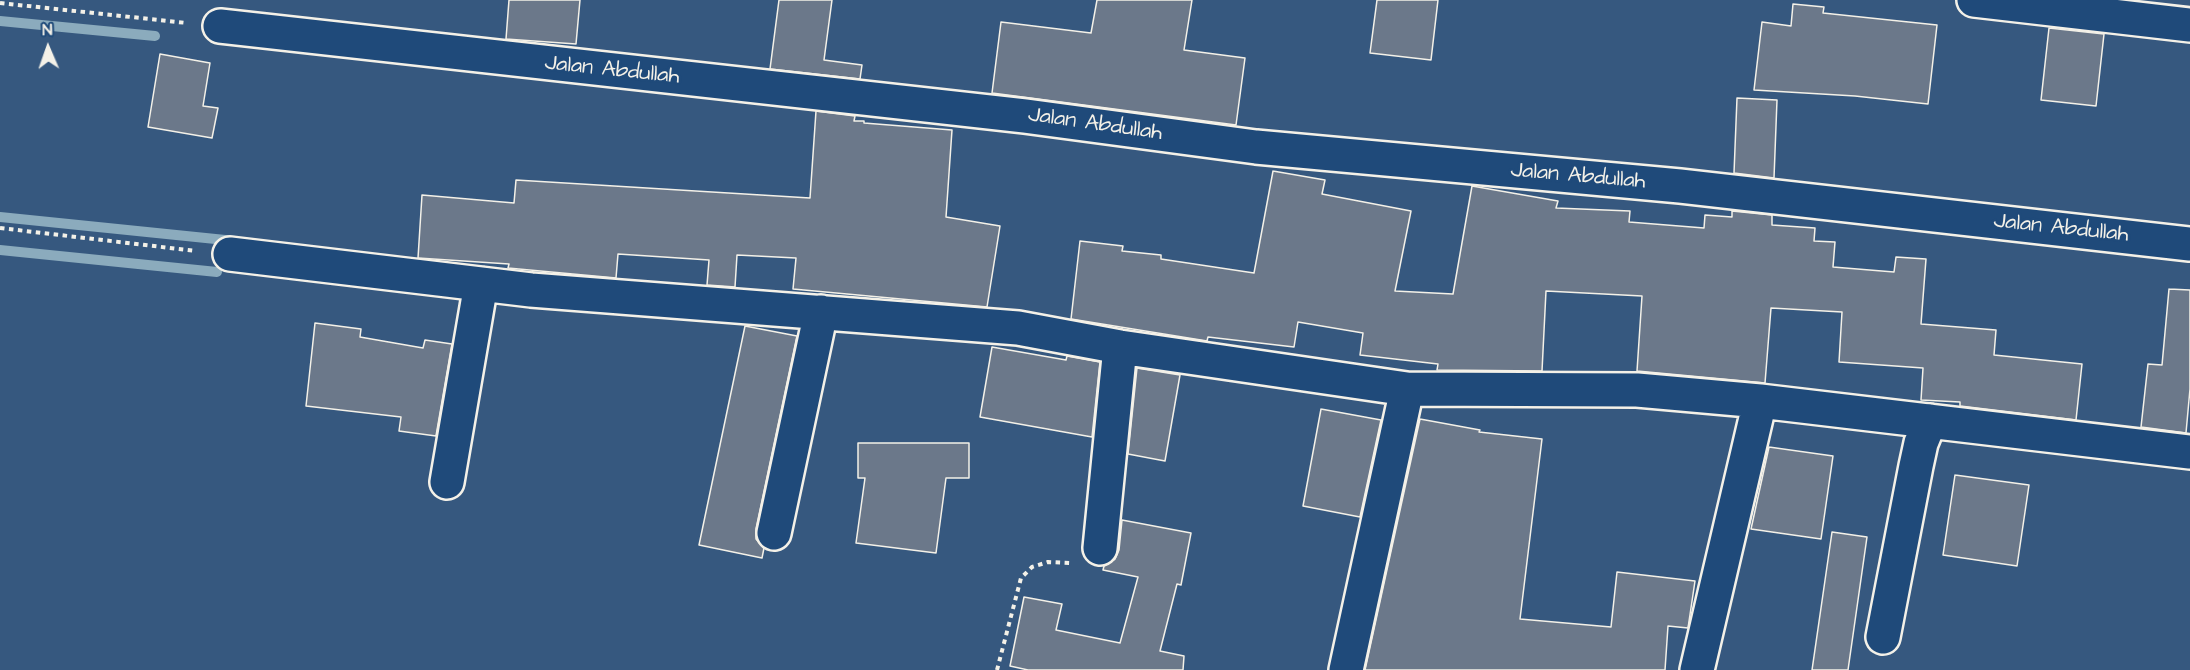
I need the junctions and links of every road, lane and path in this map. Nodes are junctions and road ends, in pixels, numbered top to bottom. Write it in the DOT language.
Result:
graph roads {
  1 [pos="1974,0"];
  2 [pos="0,3"];
  3 [pos="2190,25"];
  4 [pos="220,26"];
  5 [pos="0,228"];
  6 [pos="2190,244"];
  7 [pos="230,255"];
  8 [pos="481,284"];
  9 [pos="821,312"];
  10 [pos="1120,346"];
  11 [pos="1407,389"];
  12 [pos="1760,401"];
  13 [pos="1930,421"];
  14 [pos="2190,452"];
  15 [pos="447,482"];
  16 [pos="774,533"];
  17 [pos="1100,548"];
  18 [pos="1883,637"];
  19 [pos="997,670"];
  20 [pos="1346,670"];
  21 [pos="1697,670"];
  1 -- 3 [label="street"];
  2 -- 4 [label="path"];
  4 -- 6 [label="street, Jalan Abdullah"];
  5 -- 7 [label="path"];
  7 -- 8 [label="street"];
  8 -- 9 [label="street"];
  8 -- 15 [label="street"];
  9 -- 10 [label="street"];
  9 -- 16 [label="street"];
  10 -- 11 [label="street"];
  10 -- 17 [label="street"];
  11 -- 12 [label="street"];
  11 -- 20 [label="street"];
  12 -- 13 [label="street"];
  12 -- 21 [label="street"];
  13 -- 14 [label="street"];
  13 -- 18 [label="street"];
  17 -- 19 [label="path"];
}
